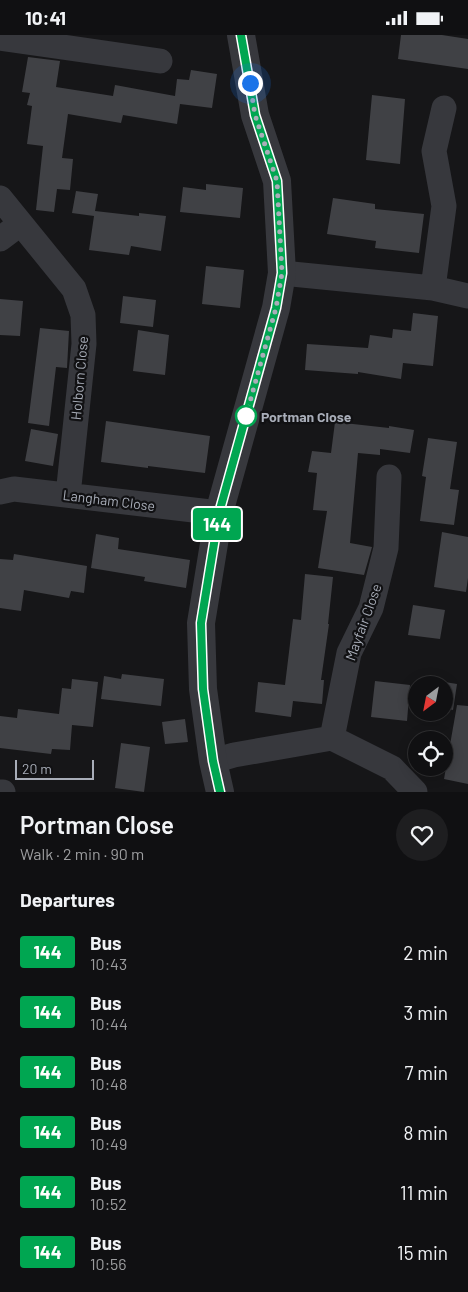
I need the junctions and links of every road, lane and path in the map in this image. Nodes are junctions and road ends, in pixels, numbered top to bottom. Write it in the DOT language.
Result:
graph roads {
  1 [pos="241,35"];
  2 [pos="0,38"];
  3 [pos="160,61"];
  4 [pos="444,108"];
  5 [pos="0,198"];
  6 [pos="20,223"];
  7 [pos="0,239"];
  8 [pos="282,273"];
  9 [pos="433,288"];
  10 [pos="468,296"];
  11 [pos="389,477"];
  12 [pos="0,493"];
  13 [pos="68,495"];
  14 [pos="219,513"];
  15 [pos="332,738"];
  16 [pos="213,761"];
  17 [pos="220,792"];
  18 [pos="415,792"];
  1 -- 8 [label="street"];
  2 -- 3 [label="street"];
  4 -- 9 [label="street"];
  5 -- 6 [label="street, Holborn Close"];
  6 -- 7 [label="street"];
  6 -- 13 [label="street, Holborn Close"];
  8 -- 9 [label="street"];
  8 -- 14 [label="street"];
  9 -- 10 [label="street"];
  11 -- 15 [label="street, Mayfair Close"];
  12 -- 13 [label="street, Langham Close"];
  13 -- 14 [label="street, Langham Close"];
  14 -- 16 [label="street"];
  15 -- 16 [label="street"];
  15 -- 18 [label="street"];
  16 -- 17 [label="street"];
}
